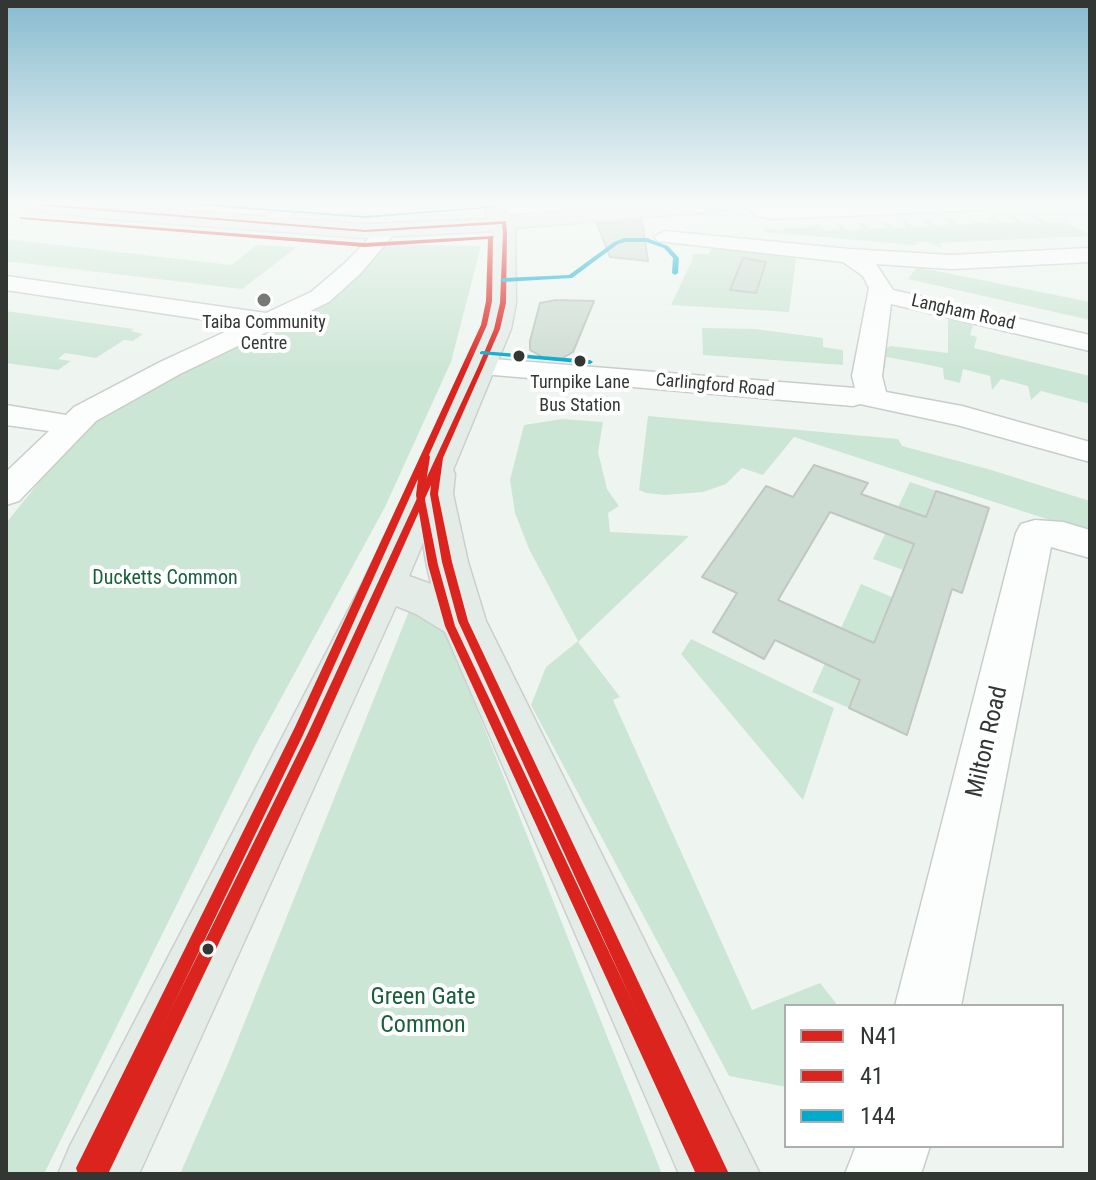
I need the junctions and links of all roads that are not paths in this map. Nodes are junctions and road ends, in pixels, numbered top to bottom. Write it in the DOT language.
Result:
graph roads {
  1 [pos="353,259"];
  2 [pos="504,259"];
  3 [pos="853,259"];
  4 [pos="945,259"];
  5 [pos="1032,259"];
  6 [pos="1005,261"];
  7 [pos="1090,278"];
  8 [pos="6,283"];
  9 [pos="880,294"];
  10 [pos="270,321"];
  11 [pos="1090,343"];
  12 [pos="481,367"];
  13 [pos="862,398"];
  14 [pos="6,415"];
  15 [pos="71,425"];
  16 [pos="1090,452"];
  17 [pos="439,460"];
  18 [pos="6,493"];
  19 [pos="1090,544"];
  20 [pos="384,584"];
  21 [pos="463,621"];
  22 [pos="928,1004"];
  23 [pos="892,1148"];
  24 [pos="98,1174"];
  25 [pos="720,1174"];
  26 [pos="883,1174"];
  1 -- 10 [label="street"];
  2 -- 12 [label="main road"];
  3 -- 9 [label="street"];
  4 -- 6 [label="street"];
  5 -- 6 [label="street"];
  6 -- 7 [label="street"];
  8 -- 10 [label="street"];
  9 -- 11 [label="street, Langham Road"];
  9 -- 13 [label="street"];
  10 -- 15 [label="street"];
  12 -- 13 [label="street, Carlingford Road"];
  12 -- 17 [label="main road"];
  13 -- 16 [label="street, Carlingford Road"];
  14 -- 15 [label="street"];
  15 -- 18 [label="street"];
  17 -- 20 [label="main road"];
  17 -- 21 [label="main road"];
  19 -- 22 [label="street, Milton Road"];
  20 -- 21 [label="main road"];
  20 -- 24 [label="main road"];
  21 -- 25 [label="main road"];
  23 -- 26 [label="street"];
}
